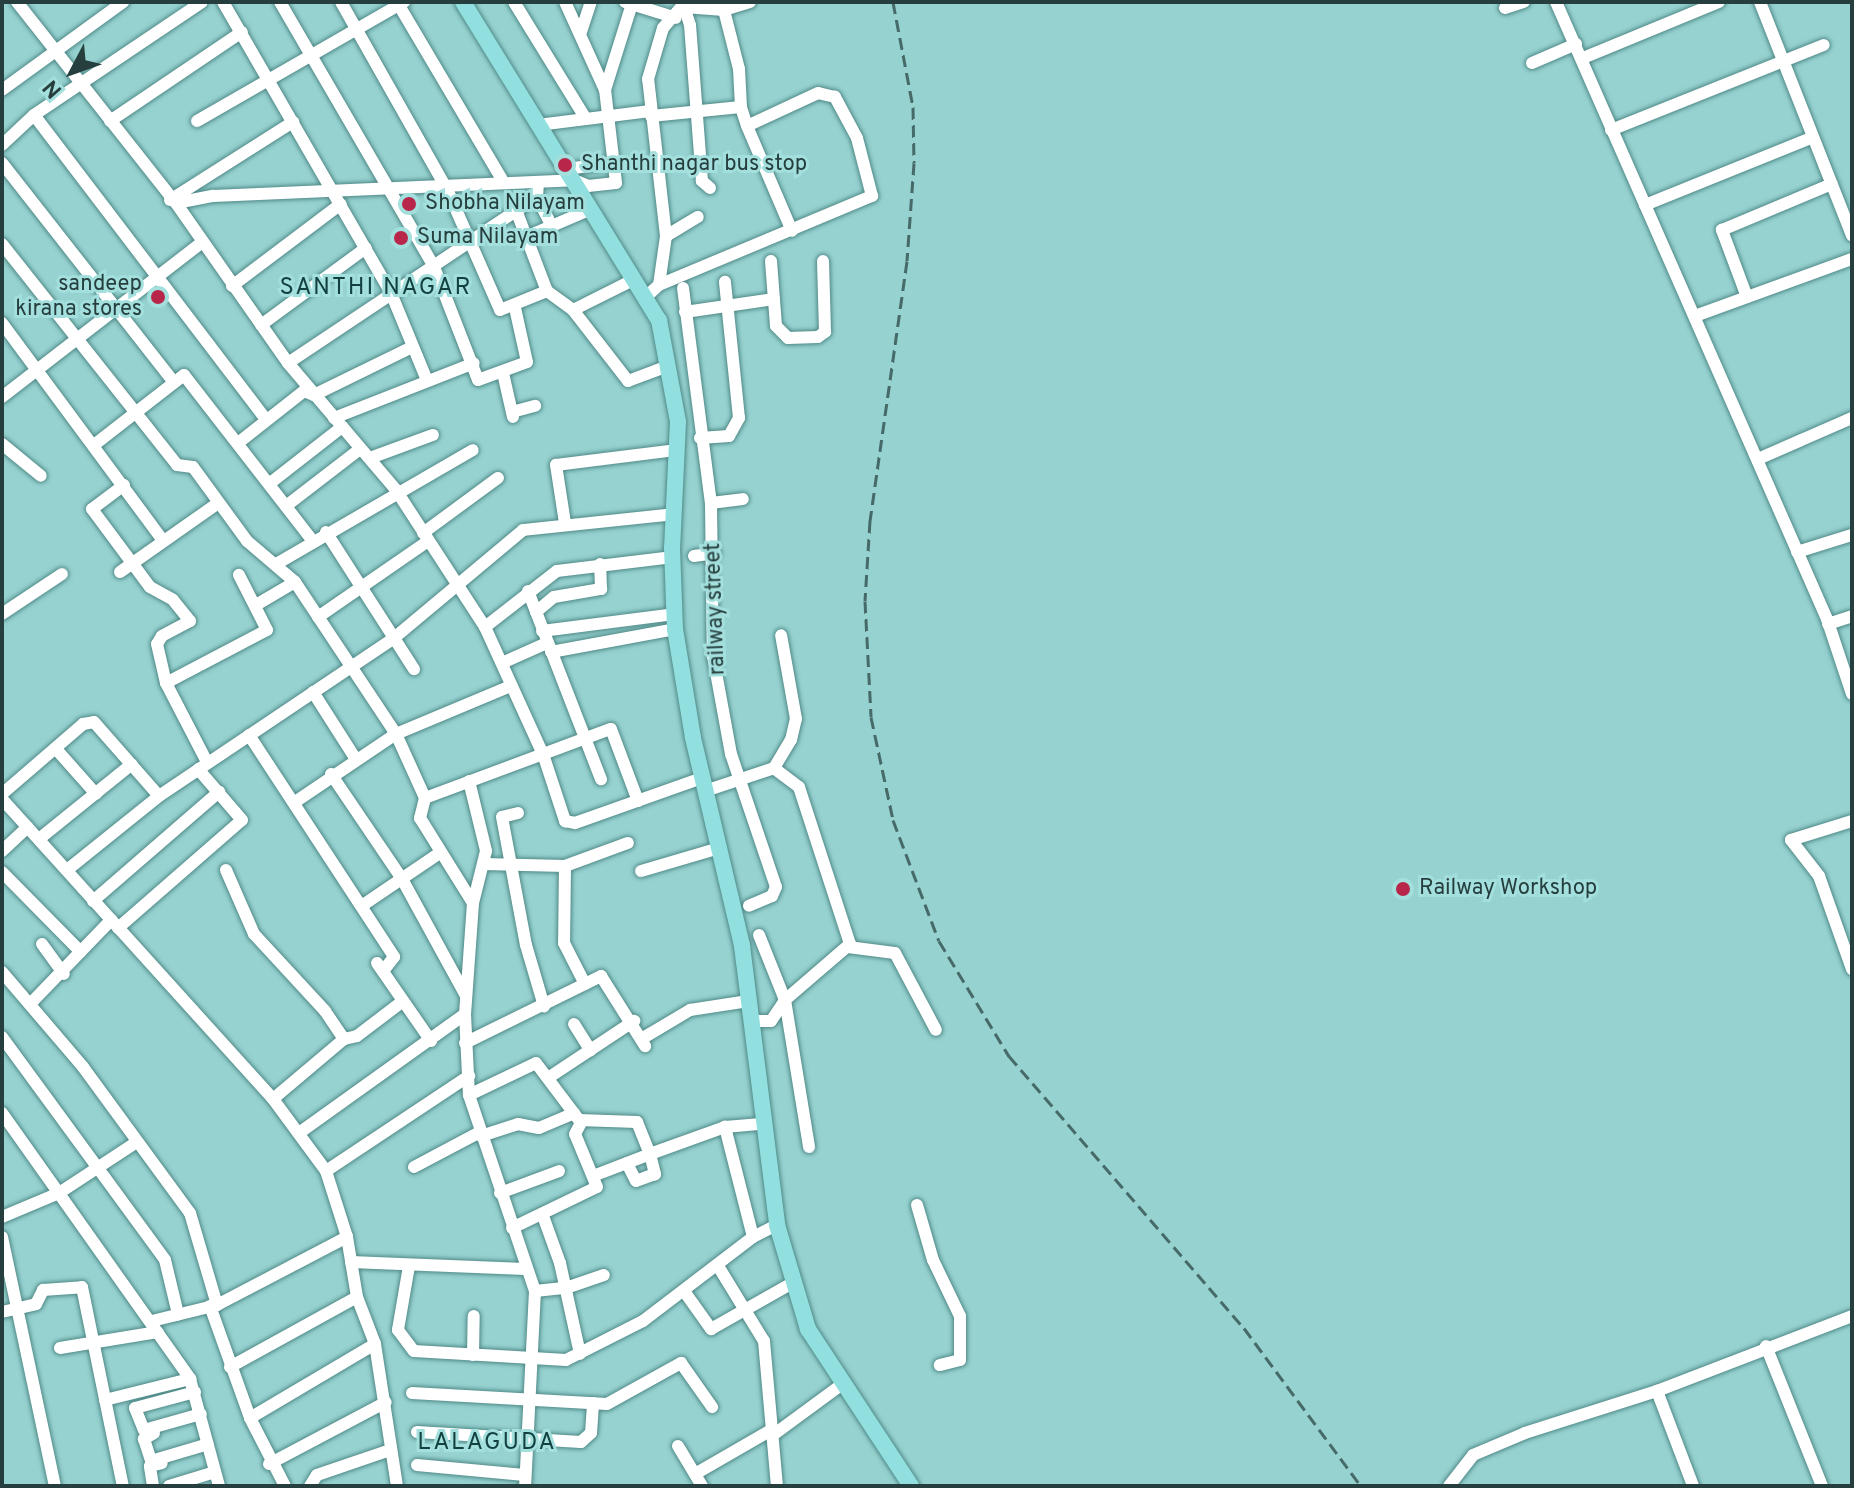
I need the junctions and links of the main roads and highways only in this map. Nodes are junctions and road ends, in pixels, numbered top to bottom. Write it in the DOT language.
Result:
graph roads {
  1 [pos="463,2"];
  2 [pos="911,1486"];
  1 -- 2 [label="main road"];
}
